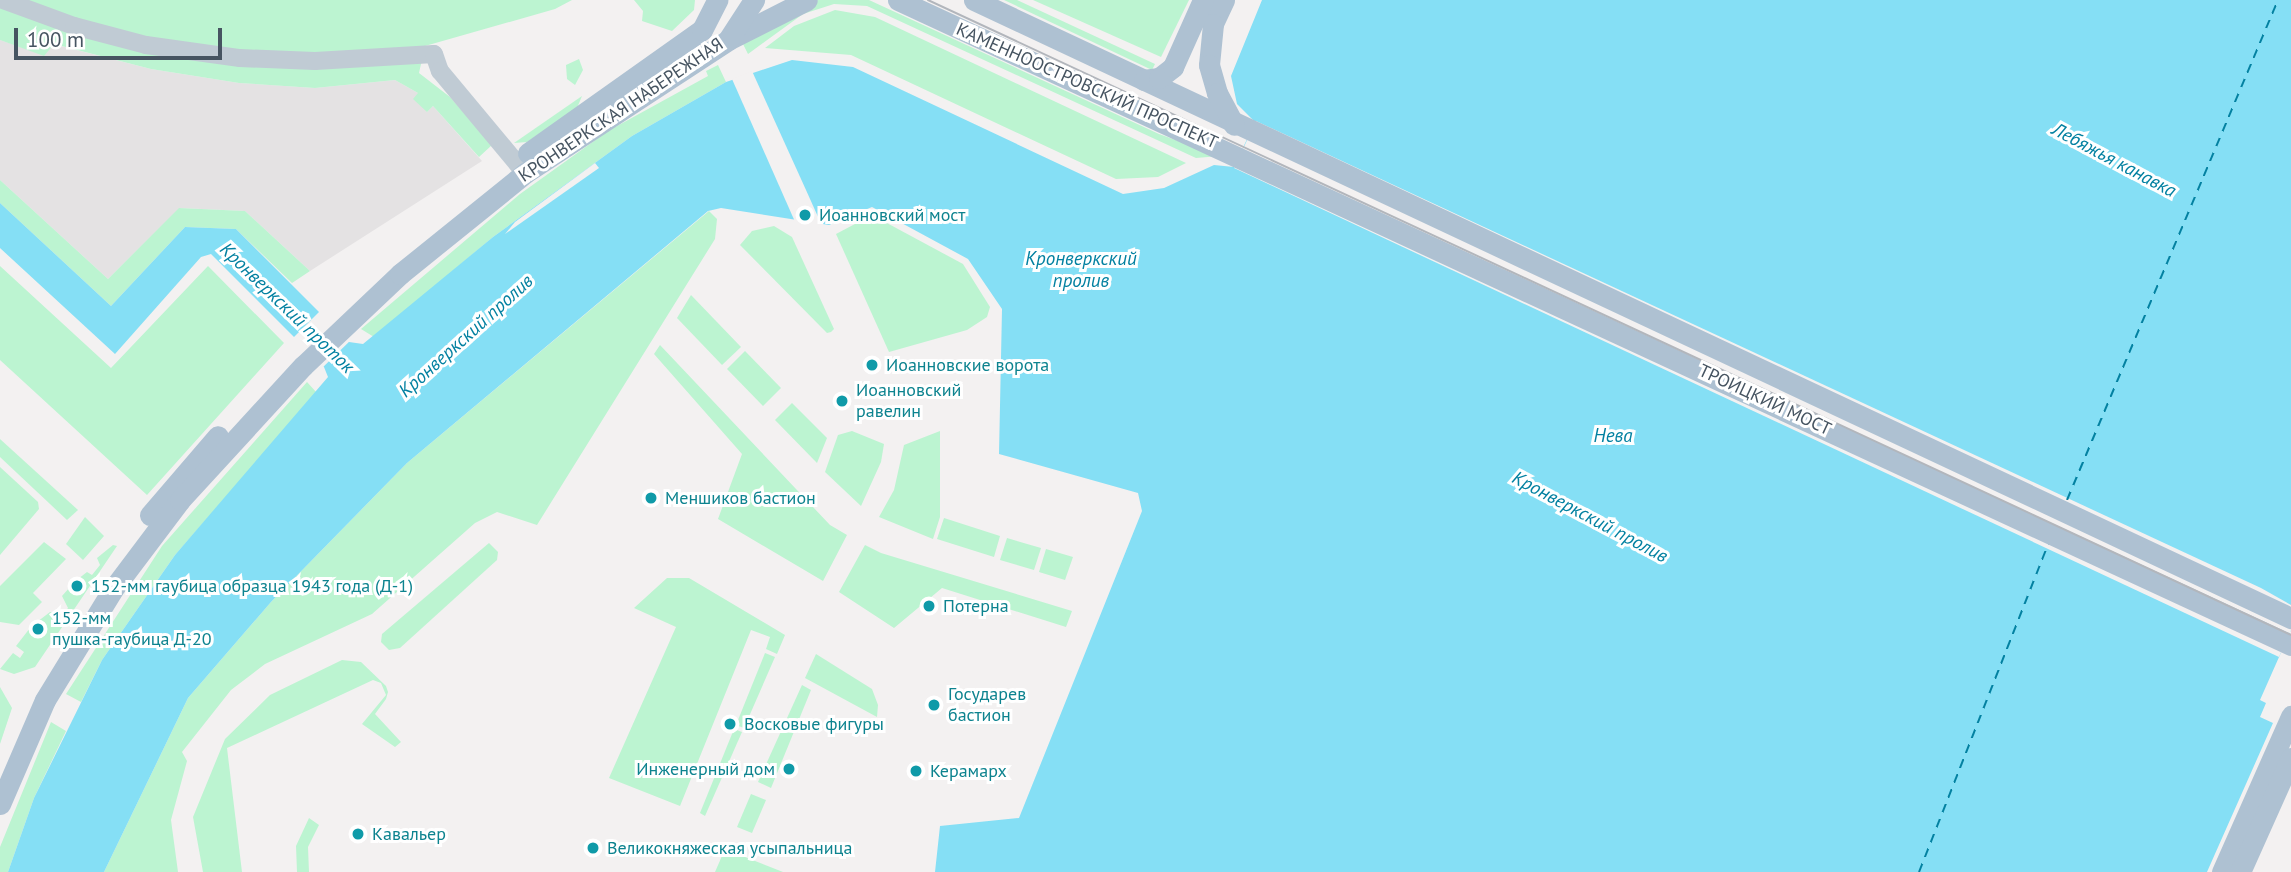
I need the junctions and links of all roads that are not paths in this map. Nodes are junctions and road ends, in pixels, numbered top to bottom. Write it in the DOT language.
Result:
graph roads {
  1 [pos="3,0"];
  2 [pos="717,0"];
  3 [pos="754,0"];
  4 [pos="807,0"];
  5 [pos="898,0"];
  6 [pos="974,0"];
  7 [pos="1203,0"];
  8 [pos="1224,0"];
  9 [pos="1188,33"];
  10 [pos="728,40"];
  11 [pos="1210,40"];
  12 [pos="1144,80"];
  13 [pos="1242,129"];
  14 [pos="1238,154"];
  15 [pos="521,167"];
  16 [pos="298,360"];
  17 [pos="2291,618"];
  18 [pos="2288,644"];
  19 [pos="2291,716"];
  20 [pos="2291,758"];
  21 [pos="0,765"];
  22 [pos="0,804"];
  23 [pos="2222,872"];
  24 [pos="2240,872"];
  1 -- 15 [label="street"];
  2 -- 15 [label="main road, КРОНВЕРКСКАЯ НАБЕРЕЖНАЯ"];
  3 -- 10 [label="main road, КРОНВЕРКСКАЯ НАБЕРЕЖНАЯ"];
  4 -- 10 [label="main road"];
  5 -- 14 [label="main road, КАМЕННООСТРОВСКИЙ ПРОСПЕКТ"];
  6 -- 12 [label="main road, КАМЕННООСТРОВСКИЙ ПРОСПЕКТ"];
  7 -- 9 [label="main road"];
  8 -- 11 [label="main road"];
  9 -- 11 [label="main road"];
  9 -- 12 [label="main road"];
  10 -- 15 [label="main road, КРОНВЕРКСКАЯ НАБЕРЕЖНАЯ"];
  11 -- 13 [label="main road"];
  12 -- 13 [label="main road, КАМЕННООСТРОВСКИЙ ПРОСПЕКТ"];
  13 -- 17 [label="main road, ТРОИЦКИЙ МОСТ"];
  14 -- 18 [label="main road, ТРОИЦКИЙ МОСТ"];
  15 -- 16 [label="main road, КРОНВЕРКСКАЯ НАБЕРЕЖНАЯ"];
  16 -- 21 [label="main road"];
  16 -- 22 [label="main road"];
  19 -- 23 [label="main road"];
  20 -- 24 [label="main road"];
}
